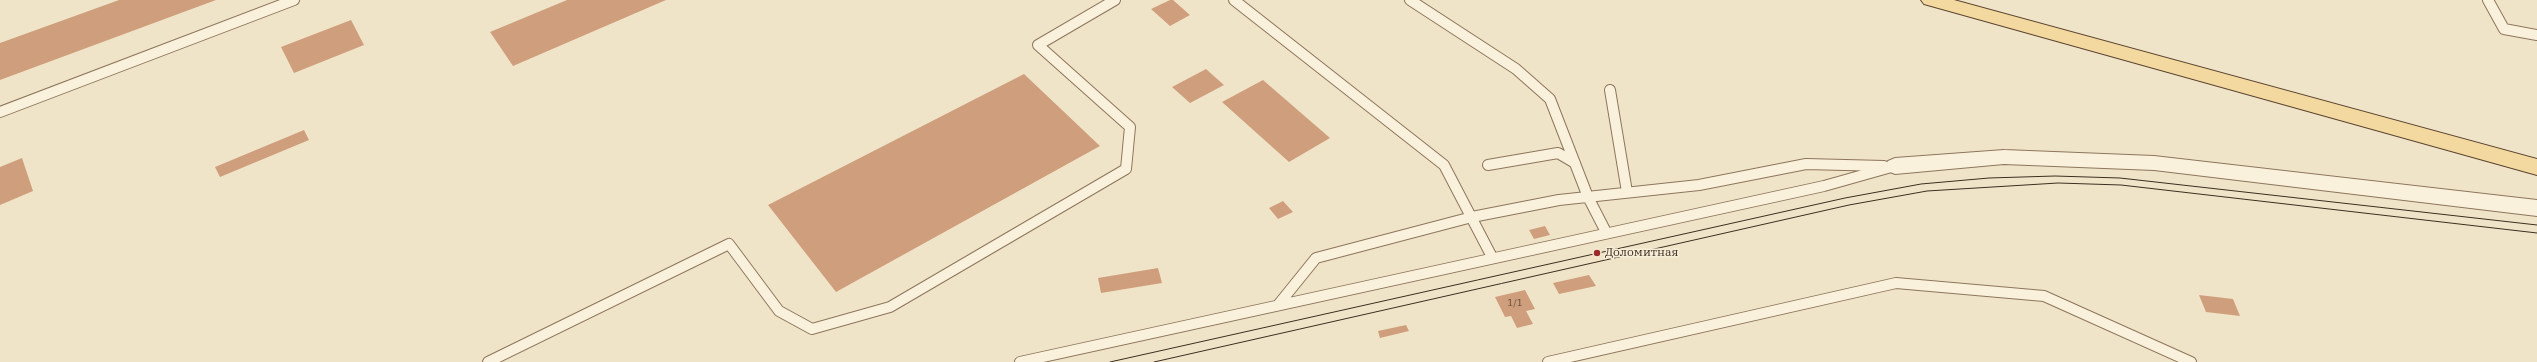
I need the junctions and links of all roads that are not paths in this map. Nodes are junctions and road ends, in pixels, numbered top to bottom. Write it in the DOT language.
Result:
graph roads {
  1 [pos="294,0"];
  2 [pos="1115,0"];
  3 [pos="1234,0"];
  4 [pos="1410,0"];
  5 [pos="1932,0"];
  6 [pos="2488,0"];
  7 [pos="2537,35"];
  8 [pos="1610,90"];
  9 [pos="0,112"];
  10 [pos="1575,163"];
  11 [pos="1488,165"];
  12 [pos="1895,166"];
  13 [pos="2535,168"];
  14 [pos="1627,192"];
  15 [pos="1588,197"];
  16 [pos="2537,208"];
  17 [pos="1472,217"];
  18 [pos="1606,232"];
  19 [pos="1492,257"];
  20 [pos="1278,305"];
  21 [pos="488,362"];
  22 [pos="1020,362"];
  23 [pos="1548,362"];
  24 [pos="2191,362"];
  1 -- 9 [label="lane"];
  2 -- 21 [label="lane"];
  3 -- 17 [label="lane"];
  4 -- 10 [label="lane"];
  5 -- 13 [label="main road"];
  6 -- 7 [label="lane"];
  8 -- 14 [label="lane"];
  10 -- 11 [label="lane"];
  10 -- 15 [label="lane"];
  12 -- 14 [label="lane"];
  12 -- 16 [label="street"];
  12 -- 18 [label="lane"];
  14 -- 15 [label="lane"];
  15 -- 17 [label="lane"];
  15 -- 18 [label="lane"];
  17 -- 19 [label="lane"];
  17 -- 20 [label="lane"];
  18 -- 19 [label="lane"];
  19 -- 20 [label="lane"];
  20 -- 22 [label="lane"];
  23 -- 24 [label="lane"];
}
